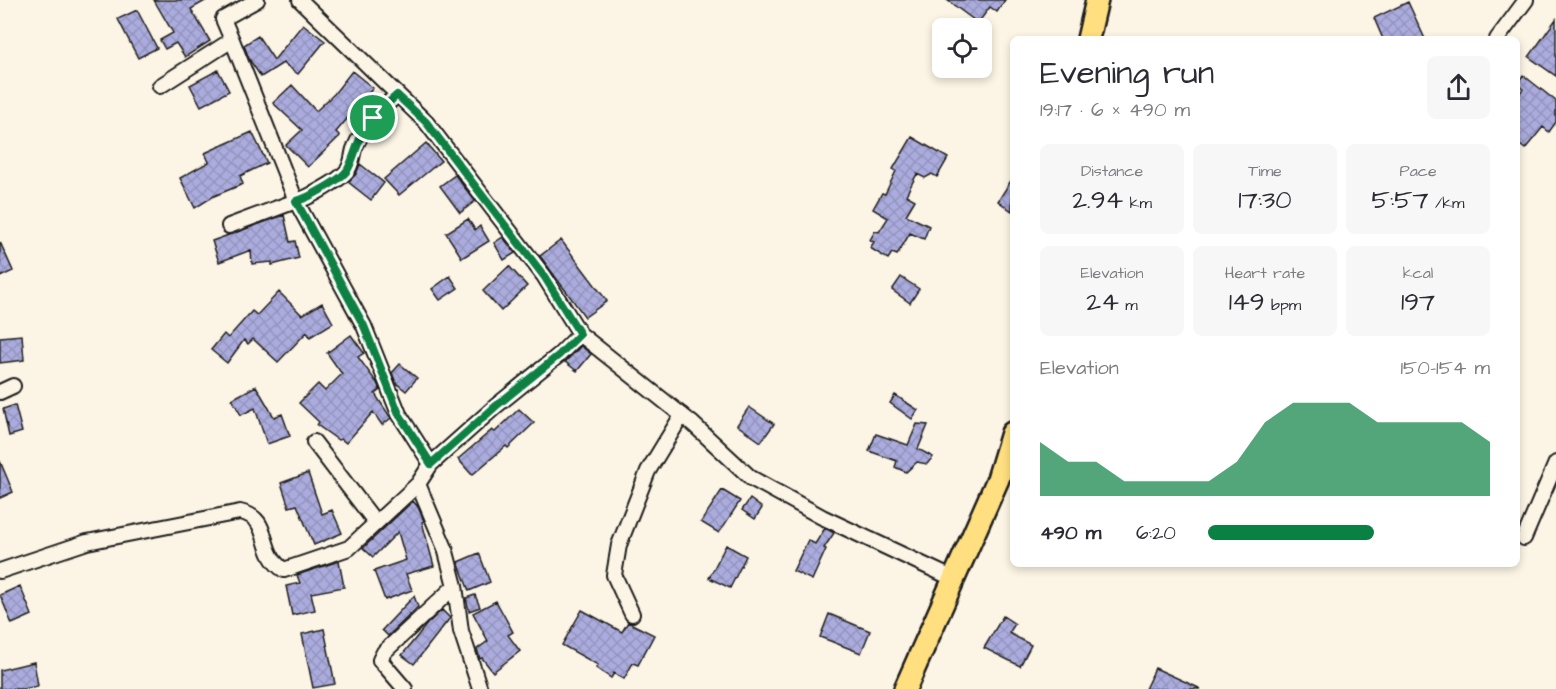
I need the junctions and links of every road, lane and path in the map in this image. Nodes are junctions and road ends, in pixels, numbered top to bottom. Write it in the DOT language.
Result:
graph roads {
  1 [pos="257,0"];
  2 [pos="300,0"];
  3 [pos="1097,0"];
  4 [pos="1526,0"];
  5 [pos="1089,36"];
  6 [pos="1499,36"];
  7 [pos="232,40"];
  8 [pos="160,86"];
  9 [pos="397,95"];
  10 [pos="296,201"];
  11 [pos="229,226"];
  12 [pos="580,334"];
  13 [pos="682,415"];
  14 [pos="1010,440"];
  15 [pos="314,442"];
  16 [pos="1556,463"];
  17 [pos="431,464"];
  18 [pos="418,484"];
  19 [pos="376,523"];
  20 [pos="1524,538"];
  21 [pos="0,571"];
  22 [pos="954,579"];
  23 [pos="455,586"];
  24 [pos="632,614"];
  25 [pos="405,689"];
  26 [pos="480,689"];
  27 [pos="905,689"];
  1 -- 7 [label="street"];
  2 -- 9 [label="street"];
  3 -- 5 [label="main road"];
  4 -- 6 [label="street"];
  7 -- 8 [label="street"];
  7 -- 10 [label="street"];
  9 -- 10 [label="street"];
  9 -- 12 [label="street"];
  10 -- 11 [label="street"];
  10 -- 17 [label="street"];
  12 -- 13 [label="street"];
  12 -- 17 [label="street"];
  13 -- 22 [label="street"];
  13 -- 24 [label="street"];
  14 -- 22 [label="main road"];
  15 -- 19 [label="street"];
  16 -- 20 [label="street"];
  17 -- 18 [label="street"];
  18 -- 19 [label="street"];
  18 -- 23 [label="street"];
  19 -- 21 [label="street"];
  22 -- 27 [label="main road"];
  23 -- 25 [label="street"];
  23 -- 26 [label="street"];
}
